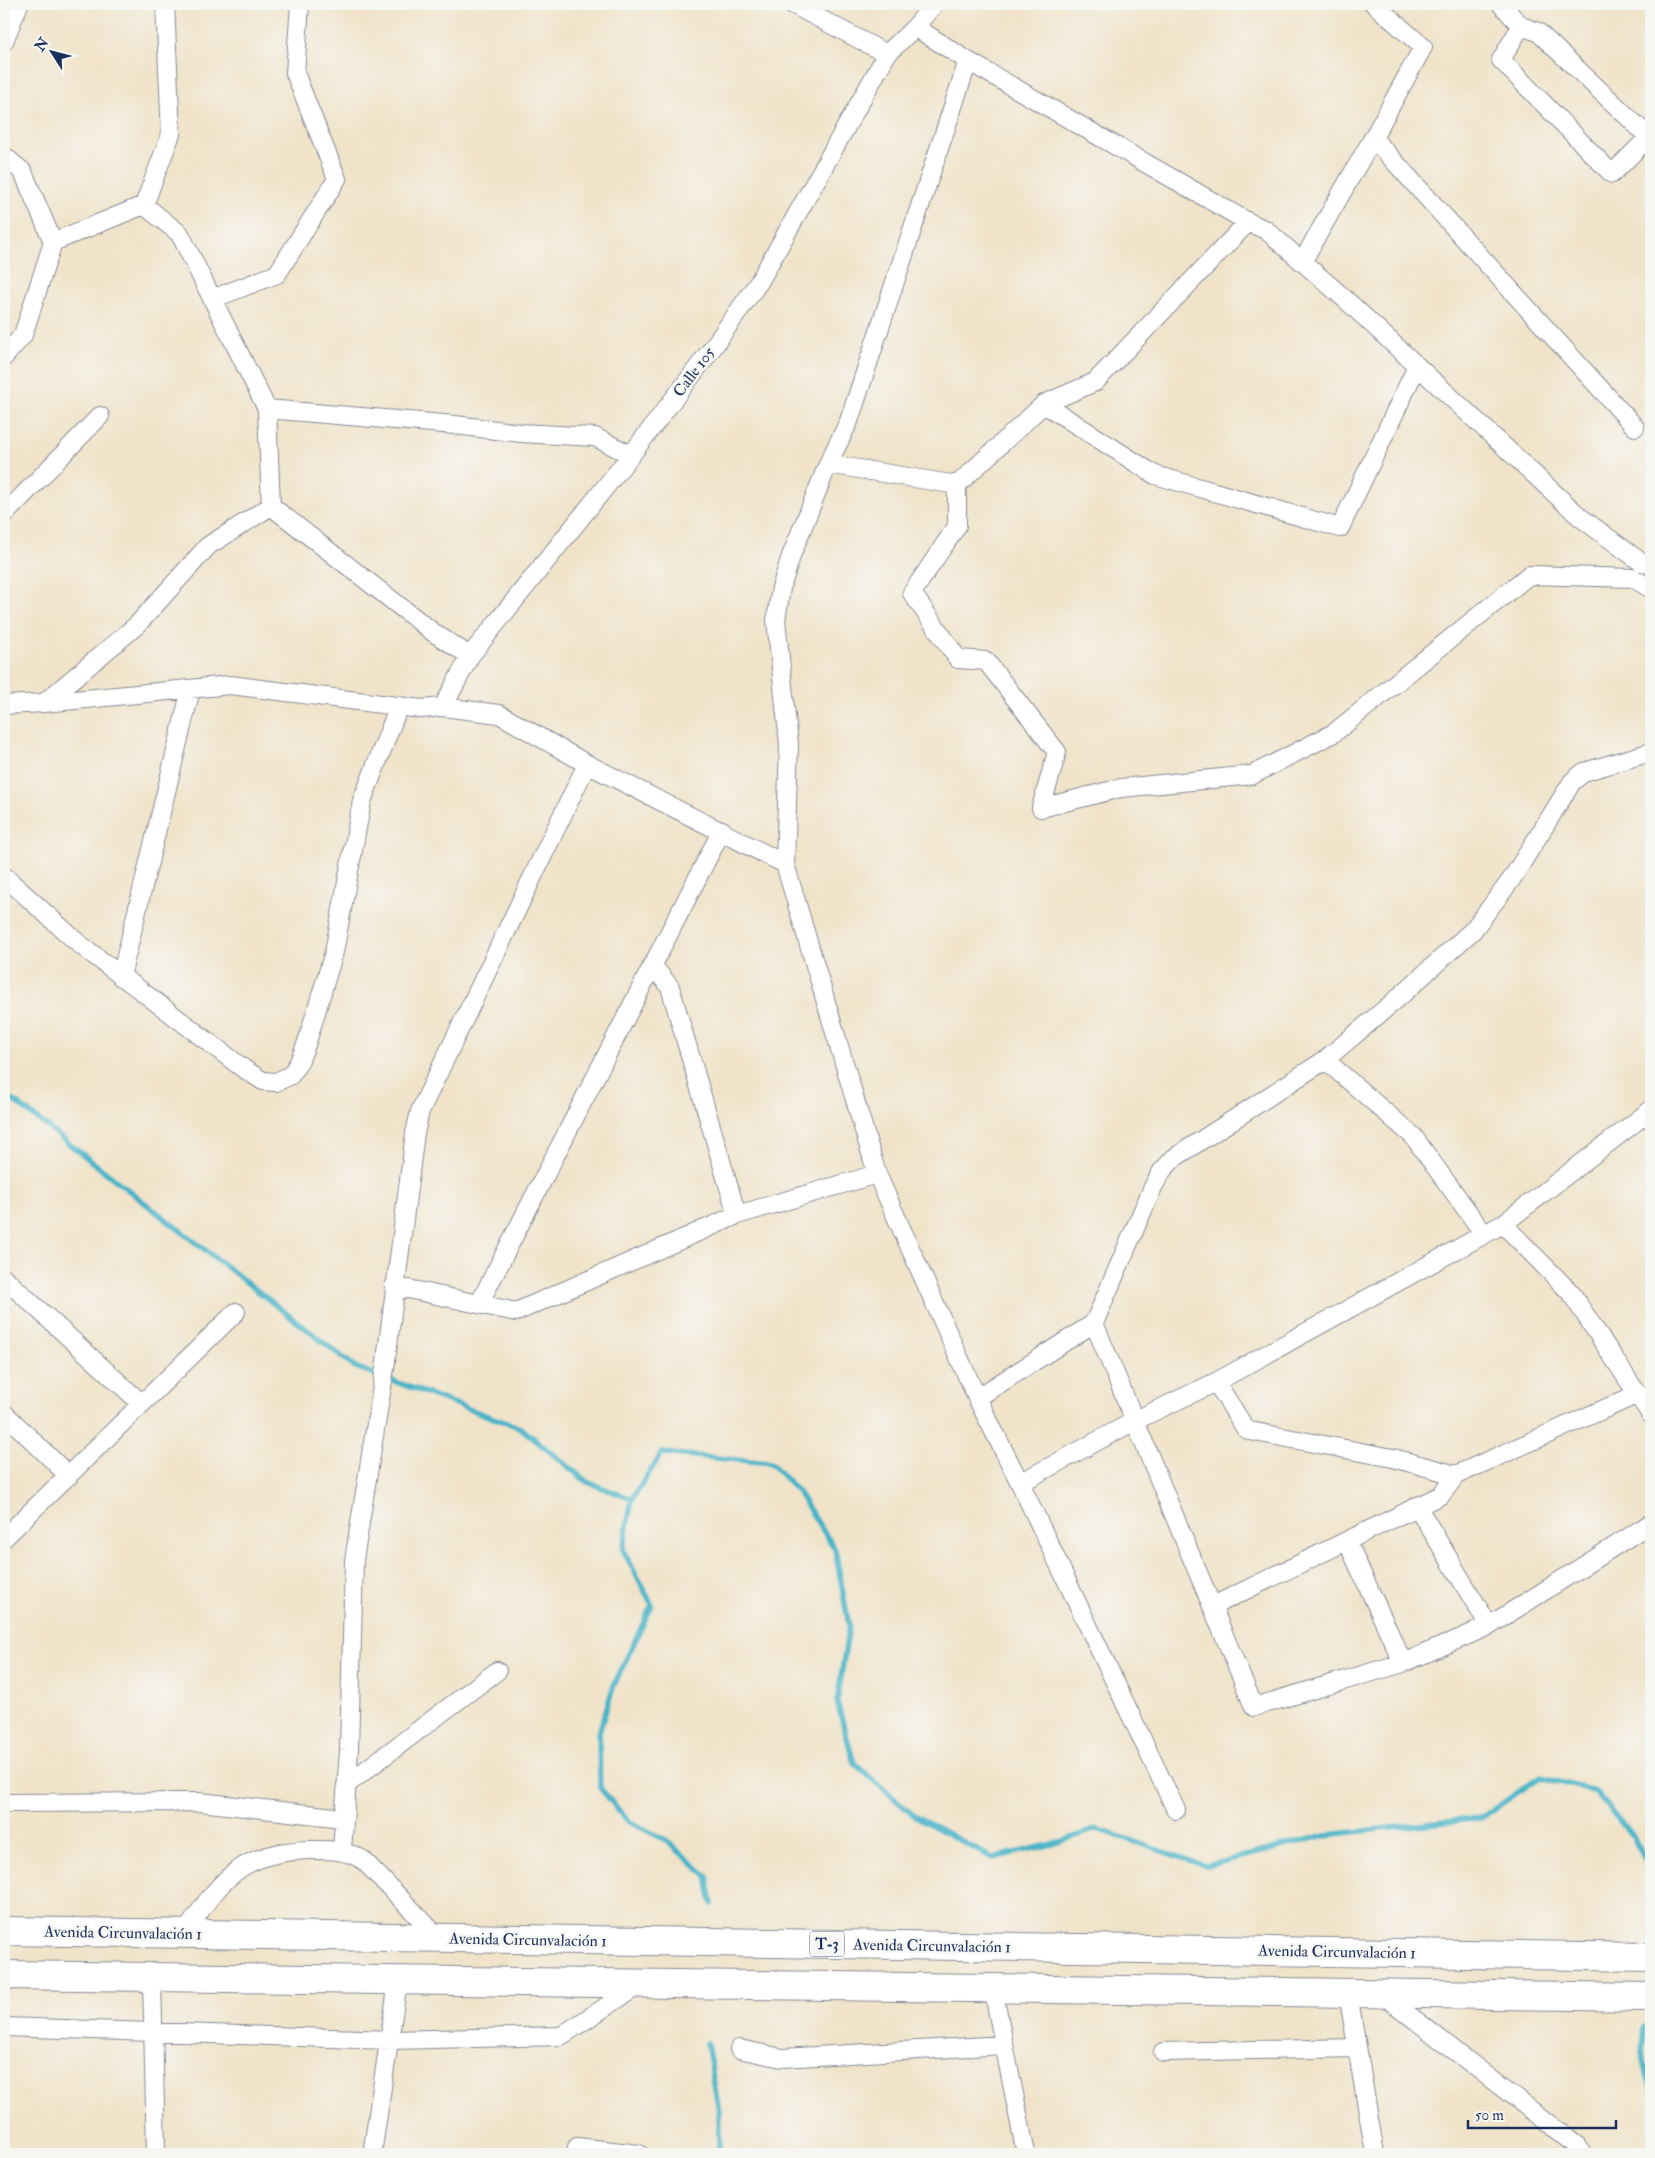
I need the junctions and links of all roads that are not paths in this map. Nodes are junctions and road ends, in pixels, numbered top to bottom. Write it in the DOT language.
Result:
graph roads {
  1 [pos="19,4"];
  2 [pos="165,4"];
  3 [pos="300,4"];
  4 [pos="792,4"];
  5 [pos="934,4"];
  6 [pos="1374,4"];
  7 [pos="1501,4"];
  8 [pos="1521,26"];
  9 [pos="915,27"];
  10 [pos="4,41"];
  11 [pos="887,54"];
  12 [pos="968,61"];
  13 [pos="1373,138"];
  14 [pos="4,156"];
  15 [pos="144,205"];
  16 [pos="1248,222"];
  17 [pos="53,242"];
  18 [pos="1302,262"];
  19 [pos="212,299"];
  20 [pos="4,357"];
  21 [pos="1417,366"];
  22 [pos="1044,404"];
  23 [pos="267,409"];
  24 [pos="100,416"];
  25 [pos="1635,427"];
  26 [pos="631,455"];
  27 [pos="828,464"];
  28 [pos="958,485"];
  29 [pos="271,506"];
  30 [pos="4,515"];
  31 [pos="1646,563"];
  32 [pos="1633,578"];
  33 [pos="1651,589"];
  34 [pos="470,656"];
  35 [pos="191,689"];
  36 [pos="44,703"];
  37 [pos="4,704"];
  38 [pos="400,706"];
  39 [pos="443,707"];
  40 [pos="1651,752"];
  41 [pos="587,764"];
  42 [pos="722,830"];
  43 [pos="785,864"];
  44 [pos="4,876"];
  45 [pos="652,965"];
  46 [pos="122,977"];
  47 [pos="1325,1060"];
  48 [pos="1651,1110"];
  49 [pos="877,1174"];
  50 [pos="737,1215"];
  51 [pos="1503,1224"];
  52 [pos="1484,1234"];
  53 [pos="4,1278"];
  54 [pos="394,1286"];
  55 [pos="479,1304"];
  56 [pos="236,1312"];
  57 [pos="1094,1323"];
  58 [pos="1216,1382"];
  59 [pos="1638,1394"];
  60 [pos="977,1398"];
  61 [pos="142,1404"];
  62 [pos="4,1413"];
  63 [pos="1651,1415"];
  64 [pos="1136,1420"];
  65 [pos="1456,1475"];
  66 [pos="69,1476"];
  67 [pos="1020,1483"];
  68 [pos="1417,1506"];
  69 [pos="1651,1524"];
  70 [pos="4,1538"];
  71 [pos="1347,1541"];
  72 [pos="1213,1606"];
  73 [pos="1490,1626"];
  74 [pos="1403,1664"];
  75 [pos="497,1671"];
  76 [pos="346,1785"];
  77 [pos="4,1803"];
  78 [pos="1176,1810"];
  79 [pos="344,1818"];
  80 [pos="342,1851"];
  81 [pos="4,1930"];
  82 [pos="185,1934"];
  83 [pos="439,1938"];
  84 [pos="1651,1957"];
  85 [pos="4,1975"];
  86 [pos="152,1978"];
  87 [pos="398,1982"];
  88 [pos="639,1985"];
  89 [pos="993,1989"];
  90 [pos="1348,1993"];
  91 [pos="1382,1994"];
  92 [pos="1651,1996"];
  93 [pos="4,2027"];
  94 [pos="153,2033"];
  95 [pos="391,2040"];
  96 [pos="1004,2045"];
  97 [pos="1356,2048"];
  98 [pos="739,2049"];
  99 [pos="1163,2052"];
  100 [pos="156,2154"];
  101 [pos="372,2154"];
  102 [pos="576,2154"];
  103 [pos="639,2154"];
  104 [pos="1026,2154"];
  105 [pos="1375,2154"];
  106 [pos="1583,2154"];
  1 -- 10 [label="street"];
  2 -- 15 [label="street"];
  3 -- 19 [label="street"];
  4 -- 11 [label="street"];
  5 -- 9 [label="street, Calle 105"];
  6 -- 13 [label="street"];
  7 -- 8 [label="street"];
  8 -- 8 [label="street"];
  9 -- 11 [label="street, Calle 105"];
  9 -- 12 [label="street"];
  11 -- 26 [label="street, Calle 105"];
  12 -- 16 [label="street"];
  12 -- 27 [label="street"];
  13 -- 18 [label="street"];
  13 -- 25 [label="street"];
  14 -- 17 [label="street"];
  15 -- 17 [label="street"];
  15 -- 19 [label="street"];
  16 -- 18 [label="street"];
  16 -- 22 [label="street"];
  17 -- 20 [label="street"];
  18 -- 21 [label="street"];
  19 -- 23 [label="street"];
  21 -- 22 [label="street"];
  21 -- 31 [label="street"];
  22 -- 28 [label="street"];
  23 -- 26 [label="street"];
  23 -- 29 [label="street"];
  24 -- 30 [label="street"];
  26 -- 34 [label="street, Calle 105"];
  27 -- 28 [label="street"];
  27 -- 43 [label="street"];
  28 -- 32 [label="street"];
  29 -- 34 [label="street"];
  29 -- 36 [label="street"];
  31 -- 32 [label="street"];
  32 -- 33 [label="street"];
  34 -- 39 [label="street, Calle 105"];
  35 -- 36 [label="street"];
  35 -- 38 [label="street"];
  35 -- 46 [label="street"];
  36 -- 37 [label="street"];
  38 -- 39 [label="street"];
  38 -- 46 [label="street"];
  39 -- 41 [label="street"];
  40 -- 47 [label="street"];
  41 -- 42 [label="street"];
  41 -- 54 [label="street"];
  42 -- 43 [label="street"];
  42 -- 45 [label="street"];
  43 -- 49 [label="street"];
  44 -- 46 [label="street"];
  45 -- 50 [label="street"];
  45 -- 55 [label="street"];
  47 -- 52 [label="street"];
  47 -- 57 [label="street"];
  48 -- 51 [label="street"];
  49 -- 50 [label="street"];
  49 -- 60 [label="street"];
  50 -- 55 [label="street"];
  51 -- 52 [label="street"];
  51 -- 59 [label="street"];
  52 -- 58 [label="street"];
  53 -- 61 [label="street"];
  54 -- 55 [label="street"];
  54 -- 76 [label="street"];
  56 -- 61 [label="street"];
  57 -- 60 [label="street"];
  57 -- 64 [label="street"];
  58 -- 64 [label="street"];
  58 -- 65 [label="street"];
  59 -- 63 [label="street"];
  59 -- 65 [label="street"];
  60 -- 67 [label="street"];
  61 -- 66 [label="street"];
  62 -- 66 [label="street"];
  64 -- 67 [label="street"];
  64 -- 72 [label="street"];
  65 -- 68 [label="street"];
  66 -- 70 [label="street"];
  67 -- 78 [label="street"];
  68 -- 71 [label="street"];
  68 -- 73 [label="street"];
  69 -- 73 [label="street"];
  71 -- 72 [label="street"];
  71 -- 74 [label="street"];
  72 -- 74 [label="street"];
  73 -- 74 [label="street"];
  75 -- 76 [label="street"];
  76 -- 79 [label="street"];
  77 -- 79 [label="street"];
  79 -- 80 [label="street"];
  80 -- 82 [label="street"];
  80 -- 83 [label="street"];
  81 -- 82 [label="main road, Avenida Circunvalación 1 / T-3"];
  82 -- 83 [label="main road, Avenida Circunvalación 1 / T-3"];
  83 -- 84 [label="main road, Avenida Circunvalación 1 / T-3"];
  85 -- 86 [label="main road"];
  86 -- 87 [label="main road"];
  86 -- 94 [label="street"];
  87 -- 88 [label="main road"];
  87 -- 95 [label="street"];
  88 -- 89 [label="main road"];
  88 -- 95 [label="street"];
  89 -- 90 [label="main road"];
  89 -- 96 [label="street"];
  90 -- 91 [label="main road"];
  90 -- 97 [label="street"];
  91 -- 92 [label="main road"];
  91 -- 106 [label="street"];
  93 -- 94 [label="street"];
  94 -- 95 [label="street"];
  94 -- 100 [label="street"];
  95 -- 101 [label="street"];
  96 -- 98 [label="street"];
  96 -- 104 [label="street"];
  97 -- 99 [label="street"];
  97 -- 105 [label="street"];
  102 -- 103 [label="street"];
}
